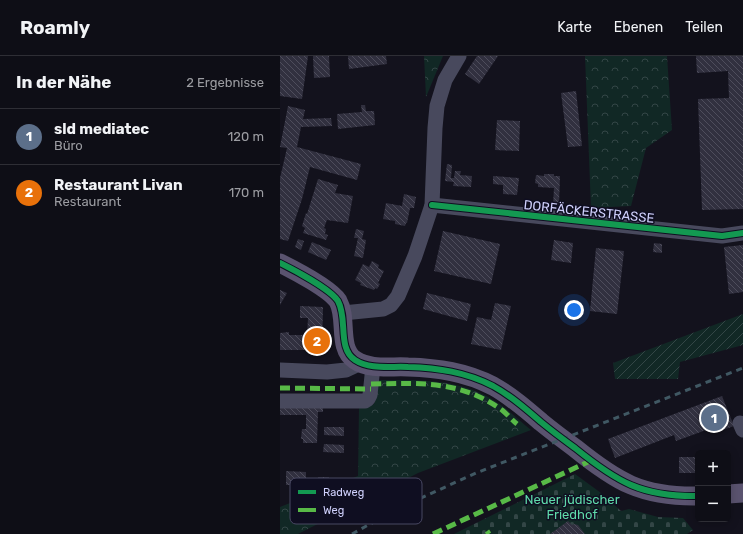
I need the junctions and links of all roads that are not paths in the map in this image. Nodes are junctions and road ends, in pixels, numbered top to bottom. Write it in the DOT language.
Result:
graph roads {
  1 [pos="459,56"];
  2 [pos="432,205"];
  3 [pos="743,233"];
  4 [pos="280,263"];
  5 [pos="343,313"];
  6 [pos="367,364"];
  7 [pos="280,370"];
  8 [pos="280,401"];
  9 [pos="743,493"];
  10 [pos="731,494"];
  11 [pos="695,496"];
  1 -- 2 [label="street"];
  2 -- 3 [label="street, DORFÄCKERSTRASSE"];
  2 -- 5 [label="street"];
  4 -- 5 [label="main road"];
  5 -- 6 [label="main road"];
  6 -- 7 [label="street"];
  6 -- 8 [label="street"];
  6 -- 11 [label="main road"];
  9 -- 10 [label="main road"];
}
